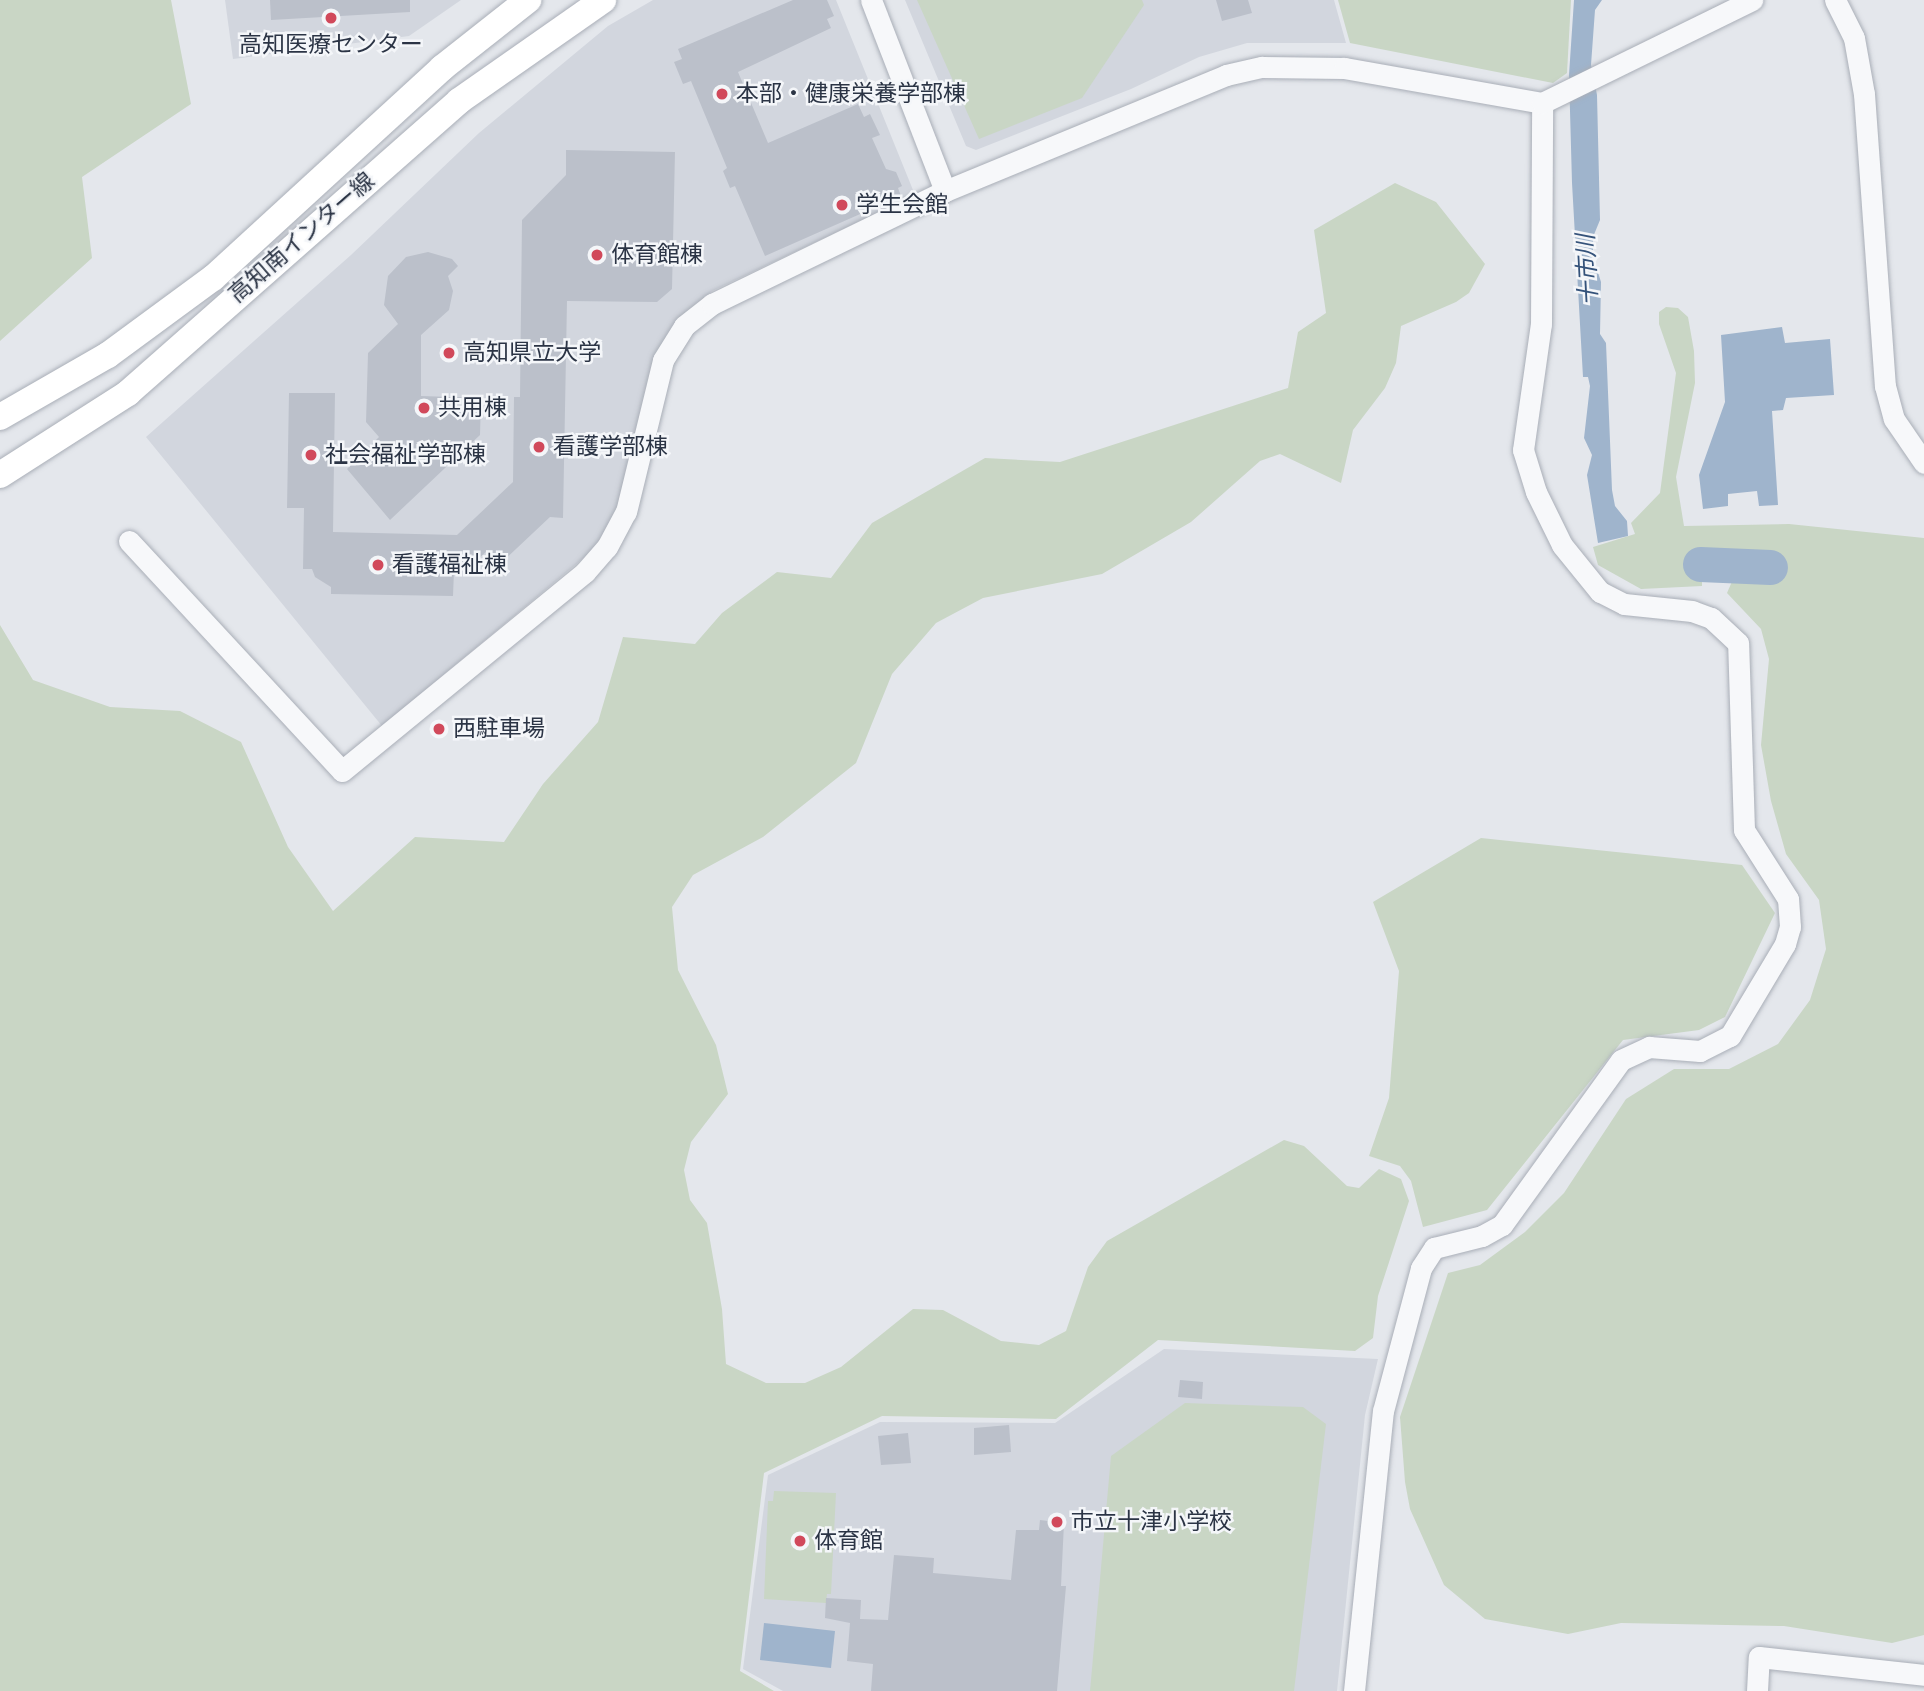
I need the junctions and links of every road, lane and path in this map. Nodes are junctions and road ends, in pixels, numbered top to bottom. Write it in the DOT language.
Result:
graph roads {
  1 [pos="528,0"];
  2 [pos="603,0"];
  3 [pos="871,0"];
  4 [pos="1752,0"];
  5 [pos="1836,0"];
  6 [pos="1549,100"];
  7 [pos="945,191"];
  8 [pos="0,417"];
  9 [pos="1924,463"];
  10 [pos="0,475"];
  11 [pos="130,541"];
  12 [pos="1924,1675"];
  13 [pos="1354,1691"];
  14 [pos="1757,1691"];
  1 -- 8 [label="main road, 高知南インター線"];
  2 -- 10 [label="main road, 高知南インター線"];
  3 -- 7 [label="street"];
  4 -- 6 [label="street"];
  5 -- 9 [label="street"];
  6 -- 7 [label="street"];
  6 -- 13 [label="street"];
  7 -- 11 [label="street"];
  12 -- 14 [label="street"];
}
